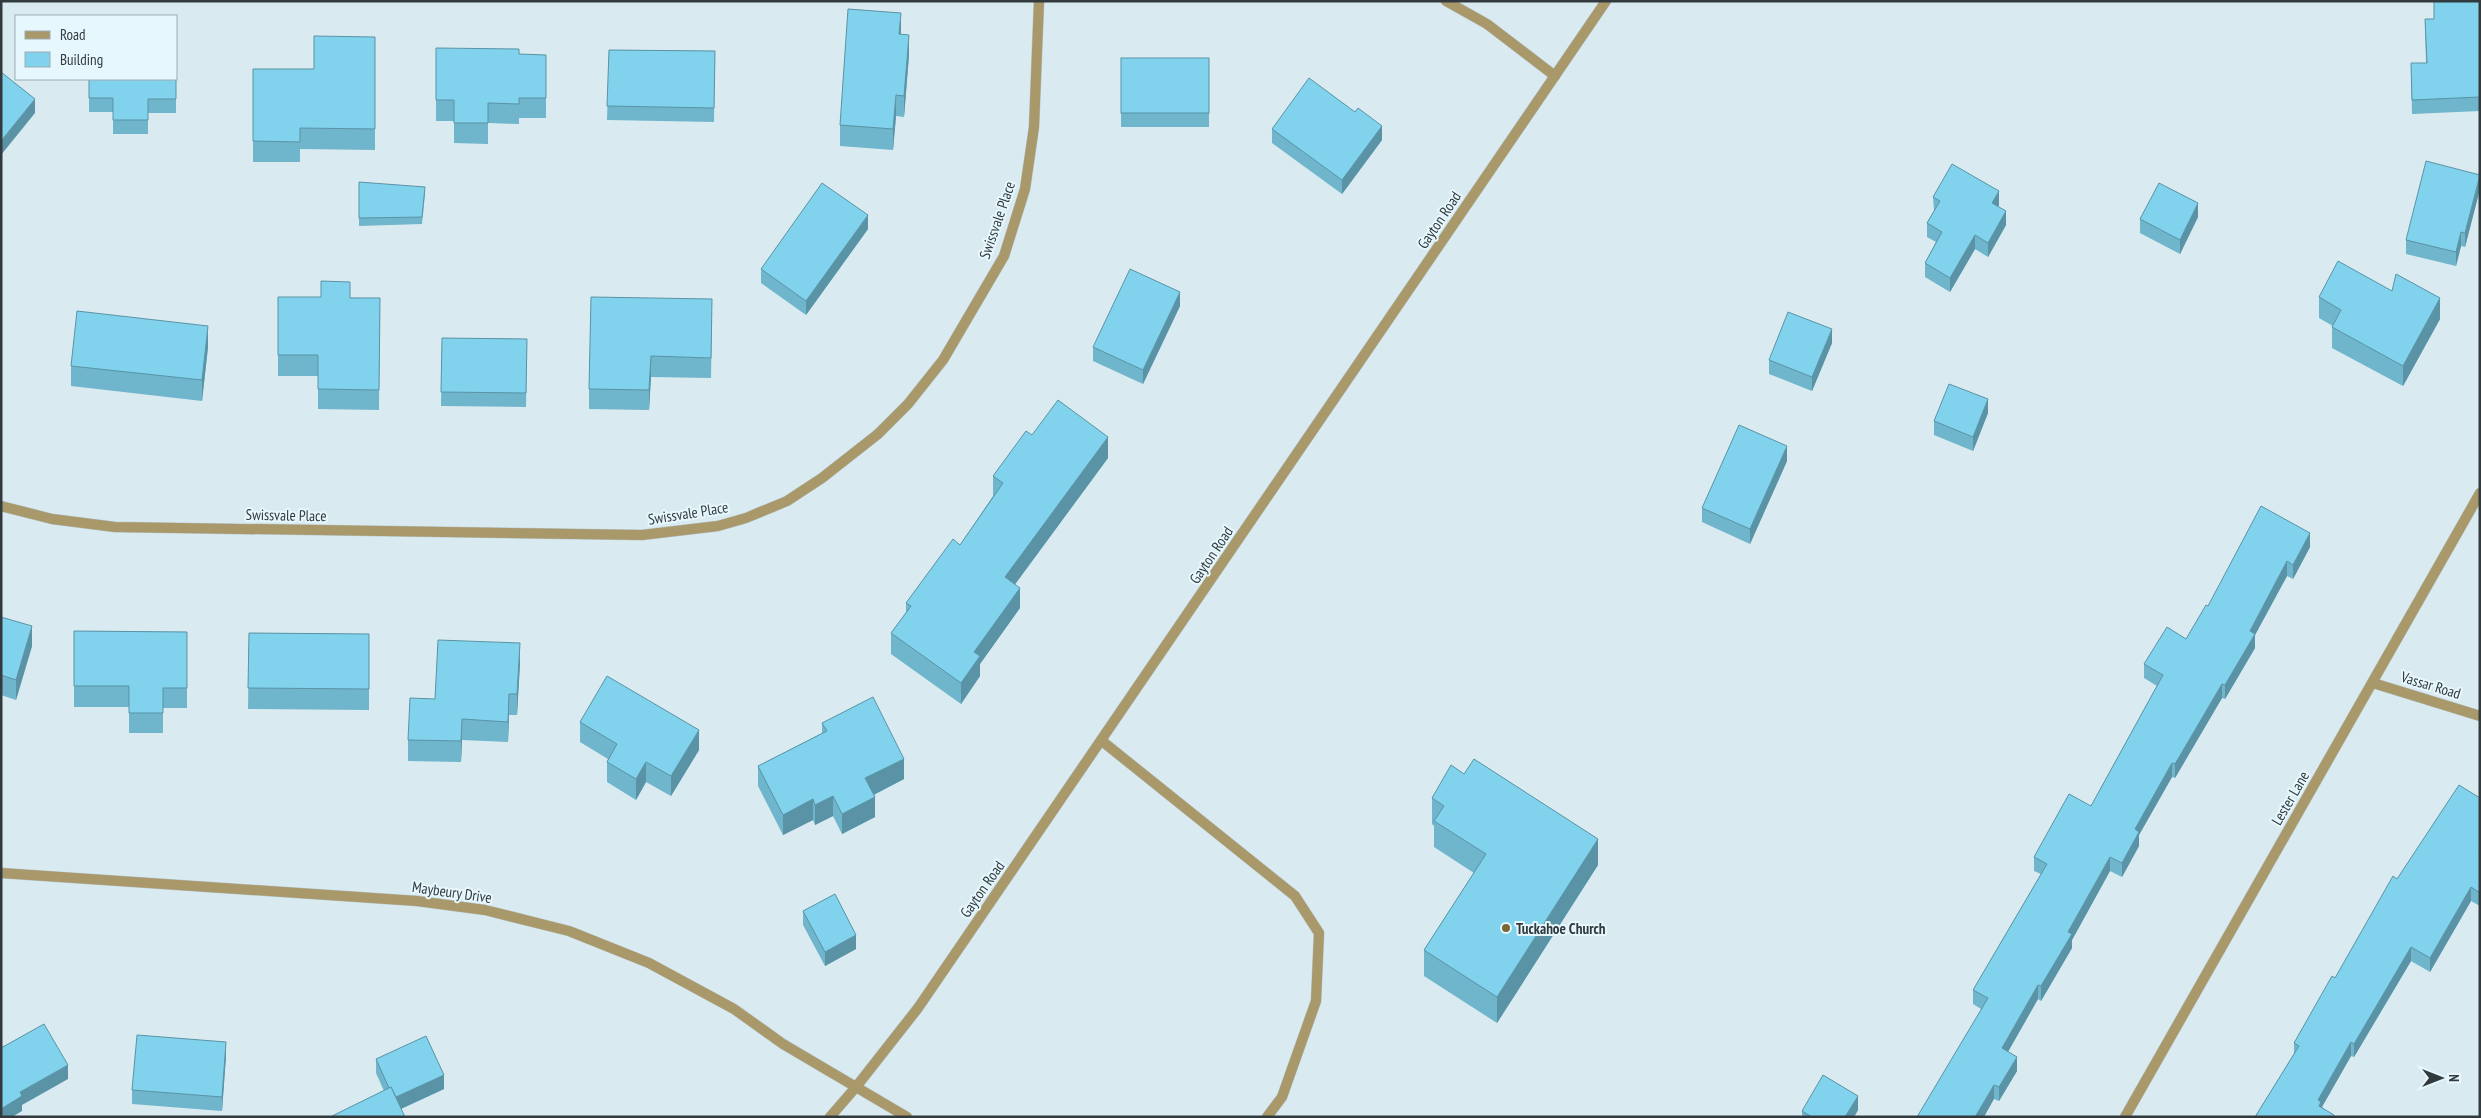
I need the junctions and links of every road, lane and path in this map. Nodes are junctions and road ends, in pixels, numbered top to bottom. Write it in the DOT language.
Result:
graph roads {
  1 [pos="1039,1"];
  2 [pos="1446,1"];
  3 [pos="1606,1"];
  4 [pos="1555,76"];
  5 [pos="2480,493"];
  6 [pos="1,506"];
  7 [pos="2373,683"];
  8 [pos="2480,716"];
  9 [pos="1102,741"];
  10 [pos="1,873"];
  11 [pos="856,1087"];
  12 [pos="830,1117"];
  13 [pos="907,1117"];
  14 [pos="1267,1117"];
  15 [pos="2125,1117"];
  1 -- 6 [label="street, Swissvale Place"];
  2 -- 4 [label="street"];
  3 -- 4 [label="street, Gayton Road"];
  4 -- 9 [label="street, Gayton Road"];
  5 -- 7 [label="street, Lester Lane"];
  7 -- 8 [label="street, Vassar Road"];
  7 -- 15 [label="street, Lester Lane"];
  9 -- 11 [label="street, Gayton Road"];
  9 -- 14 [label="street"];
  10 -- 11 [label="street, Maybeury Drive"];
  11 -- 12 [label="street, Gayton Road"];
  11 -- 13 [label="street, Maybeury Drive"];
}
